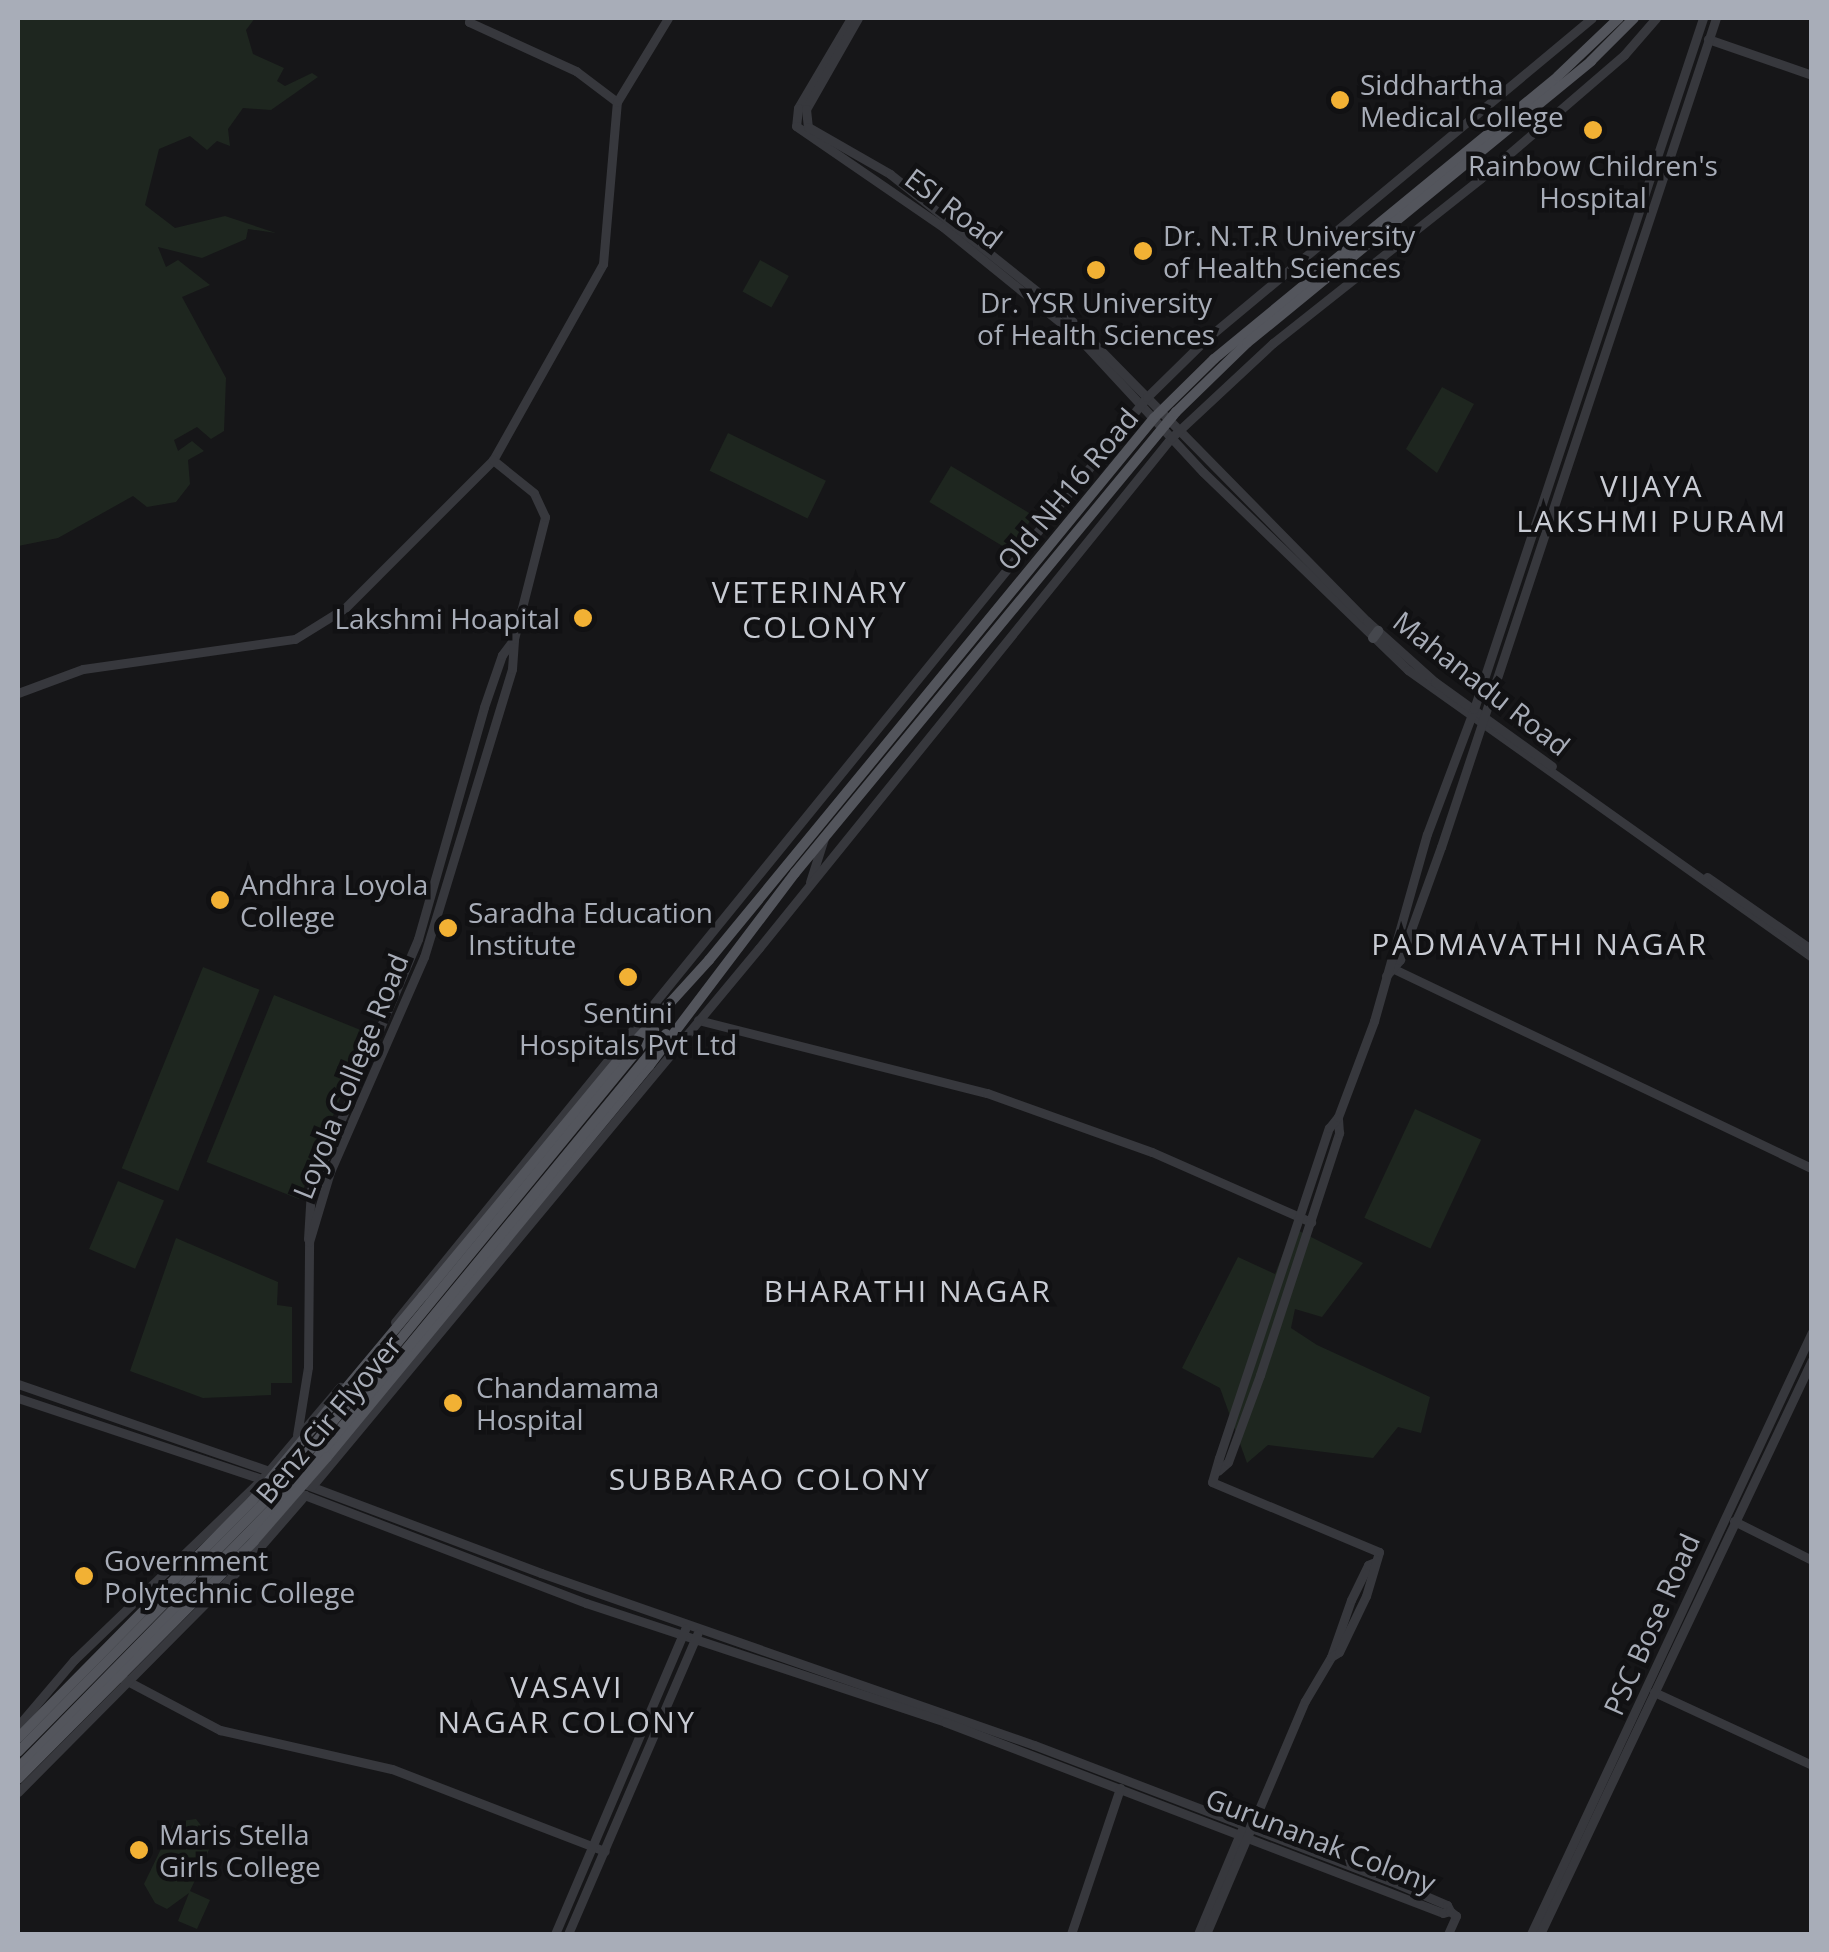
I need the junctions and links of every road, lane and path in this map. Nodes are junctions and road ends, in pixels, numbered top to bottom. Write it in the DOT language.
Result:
graph roads {
  1 [pos="470,18"];
  2 [pos="668,18"];
  3 [pos="854,18"];
  4 [pos="1592,18"];
  5 [pos="1620,18"];
  6 [pos="1634,18"];
  7 [pos="1656,18"];
  8 [pos="1703,18"];
  9 [pos="1716,18"];
  10 [pos="1708,39"];
  11 [pos="1812,75"];
  12 [pos="1683,80"];
  13 [pos="1694,84"];
  14 [pos="618,102"];
  15 [pos="1144,401"];
  16 [pos="1161,419"];
  17 [pos="1174,435"];
  18 [pos="493,460"];
  19 [pos="18,693"];
  20 [pos="1477,716"];
  21 [pos="824,838"];
  22 [pos="810,882"];
  23 [pos="1812,954"];
  24 [pos="1390,973"];
  25 [pos="682,992"];
  26 [pos="701,996"];
  27 [pos="698,1020"];
  28 [pos="619,1059"];
  29 [pos="650,1066"];
  30 [pos="1338,1117"];
  31 [pos="1812,1168"];
  32 [pos="1300,1217"];
  33 [pos="1311,1222"];
  34 [pos="1812,1332"];
  35 [pos="1812,1360"];
  36 [pos="18,1384"];
  37 [pos="18,1398"];
  38 [pos="297,1438"];
  39 [pos="1217,1472"];
  40 [pos="265,1475"];
  41 [pos="289,1484"];
  42 [pos="309,1490"];
  43 [pos="1723,1516"];
  44 [pos="1736,1522"];
  45 [pos="446,1541"];
  46 [pos="1812,1560"];
  47 [pos="687,1622"];
  48 [pos="698,1631"];
  49 [pos="683,1633"];
  50 [pos="112,1673"];
  51 [pos="127,1681"];
  52 [pos="1652,1690"];
  53 [pos="18,1708"];
  54 [pos="28,1715"];
  55 [pos="18,1726"];
  56 [pos="43,1726"];
  57 [pos="18,1738"];
  58 [pos="18,1752"];
  59 [pos="1038,1753"];
  60 [pos="1812,1765"];
  61 [pos="18,1768"];
  62 [pos="18,1779"];
  63 [pos="1120,1788"];
  64 [pos="18,1792"];
  65 [pos="1245,1829"];
  66 [pos="592,1846"];
  67 [pos="605,1851"];
  68 [pos="554,1934"];
  69 [pos="568,1934"];
  70 [pos="1071,1934"];
  71 [pos="1198,1934"];
  72 [pos="1206,1934"];
  73 [pos="1448,1934"];
  74 [pos="1531,1934"];
  75 [pos="1540,1934"];
  1 -- 14 [label="street"];
  2 -- 14 [label="street"];
  3 -- 15 [label="street, ESI Road"];
  4 -- 15 [label="street"];
  5 -- 16 [label="main road, Old NH16 Road"];
  6 -- 16 [label="main road, Old NH16 Road"];
  7 -- 17 [label="street"];
  8 -- 12 [label="street"];
  9 -- 10 [label="street"];
  10 -- 11 [label="street"];
  10 -- 13 [label="street"];
  12 -- 13 [label="street"];
  12 -- 20 [label="street"];
  13 -- 20 [label="street"];
  14 -- 18 [label="street"];
  15 -- 16 [label="street, ESI Road"];
  15 -- 38 [label="street"];
  16 -- 17 [label="street, Mahanadu Road"];
  16 -- 21 [label="main road, Old NH16 Road"];
  16 -- 25 [label="main road, Old NH16 Road"];
  17 -- 20 [label="street, Mahanadu Road"];
  17 -- 22 [label="street"];
  18 -- 19 [label="street"];
  18 -- 38 [label="street, Loyola College Road"];
  20 -- 23 [label="street, Mahanadu Road"];
  20 -- 24 [label="street"];
  20 -- 24 [label="street"];
  21 -- 22 [label="street"];
  21 -- 26 [label="main road, Old NH16 Road"];
  22 -- 27 [label="street"];
  24 -- 30 [label="street"];
  24 -- 31 [label="street"];
  25 -- 28 [label="main road, Old NH16 Road"];
  25 -- 41 [label="main road"];
  26 -- 29 [label="main road, Old NH16 Road"];
  26 -- 41 [label="main road"];
  27 -- 32 [label="street"];
  27 -- 42 [label="street"];
  28 -- 57 [label="main road, Benz Cir Flyover, bridge"];
  29 -- 62 [label="main road, Benz Cir Flyover, bridge"];
  30 -- 32 [label="street"];
  30 -- 33 [label="street"];
  32 -- 33 [label="street"];
  32 -- 39 [label="street"];
  33 -- 39 [label="street"];
  34 -- 43 [label="street, PSC Bose Road"];
  35 -- 44 [label="street"];
  36 -- 40 [label="street"];
  37 -- 40 [label="street"];
  38 -- 40 [label="street"];
  39 -- 65 [label="street"];
  40 -- 41 [label="street"];
  40 -- 54 [label="street"];
  41 -- 42 [label="street"];
  41 -- 50 [label="main road"];
  41 -- 56 [label="main road"];
  42 -- 45 [label="street"];
  42 -- 51 [label="street"];
  43 -- 44 [label="street"];
  43 -- 52 [label="street, PSC Bose Road"];
  44 -- 46 [label="street"];
  44 -- 52 [label="street"];
  45 -- 47 [label="street, Gurunanak Colony"];
  45 -- 49 [label="street, Gurunanak Colony"];
  47 -- 48 [label="street, Gurunanak Colony"];
  47 -- 49 [label="street"];
  48 -- 49 [label="street, Gurunanak Colony"];
  48 -- 59 [label="street, Gurunanak Colony"];
  48 -- 67 [label="street"];
  49 -- 66 [label="street"];
  50 -- 51 [label="street"];
  50 -- 61 [label="main road"];
  51 -- 64 [label="street"];
  51 -- 66 [label="street"];
  52 -- 60 [label="street"];
  52 -- 74 [label="street, PSC Bose Road"];
  52 -- 75 [label="street"];
  53 -- 54 [label="street"];
  54 -- 55 [label="street"];
  54 -- 56 [label="street"];
  56 -- 58 [label="main road"];
  59 -- 63 [label="street, Gurunanak Colony"];
  59 -- 65 [label="street, Gurunanak Colony"];
  63 -- 65 [label="street, Gurunanak Colony"];
  63 -- 70 [label="street"];
  65 -- 71 [label="street"];
  65 -- 72 [label="street"];
  65 -- 73 [label="street, Gurunanak Colony"];
  66 -- 67 [label="street"];
  66 -- 68 [label="street"];
  67 -- 69 [label="street"];
}
